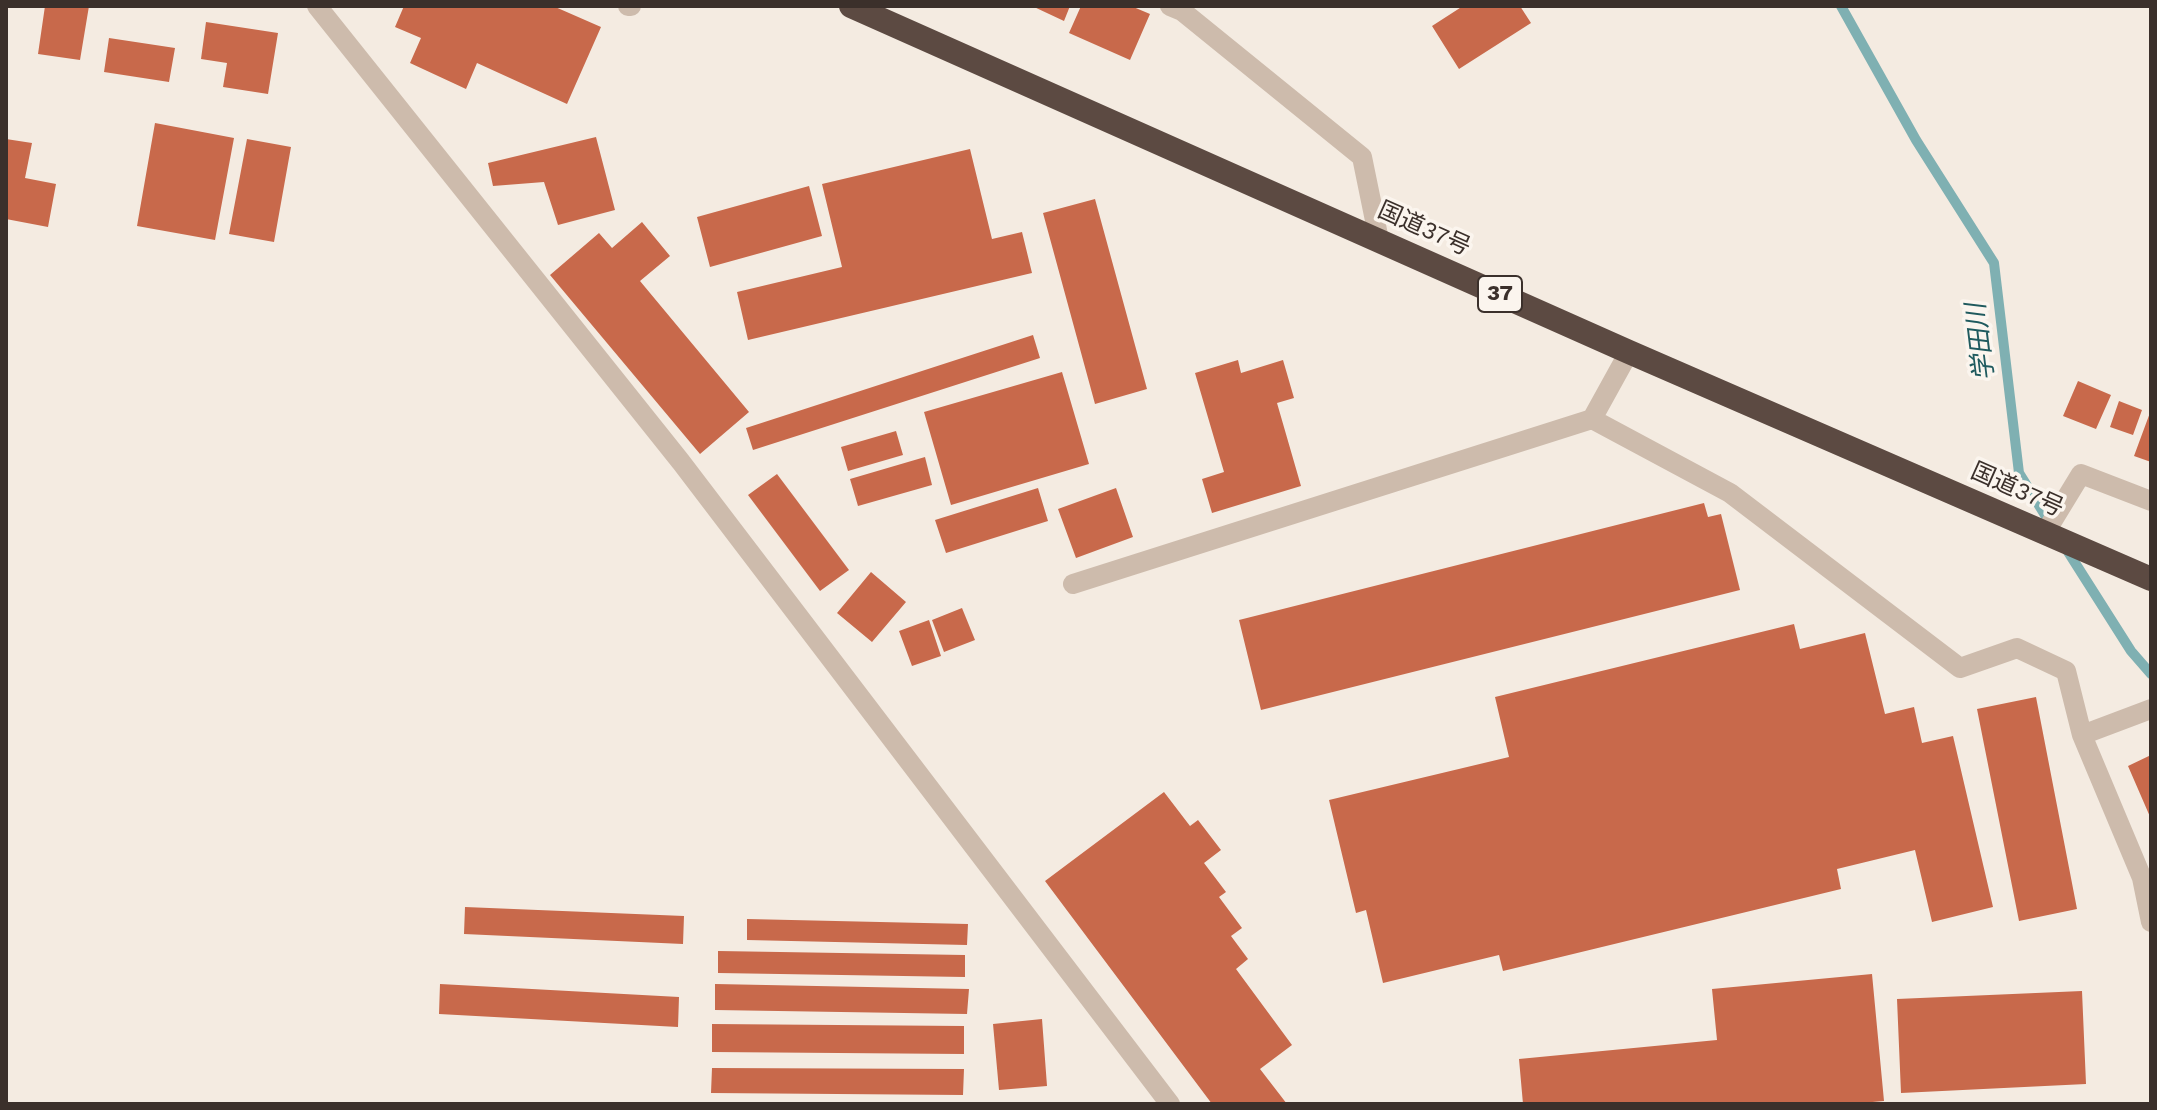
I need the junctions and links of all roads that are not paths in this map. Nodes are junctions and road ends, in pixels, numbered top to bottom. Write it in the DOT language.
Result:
graph roads {
  1 [pos="317,6"];
  2 [pos="851,6"];
  3 [pos="1170,6"];
  4 [pos="1379,240"];
  5 [pos="1629,352"];
  6 [pos="1592,419"];
  7 [pos="2151,501"];
  8 [pos="2045,533"];
  9 [pos="2151,579"];
  10 [pos="1073,584"];
  11 [pos="2151,709"];
  12 [pos="2082,735"];
  13 [pos="2151,922"];
  14 [pos="1170,1104"];
  1 -- 14 [label="street"];
  2 -- 4 [label="highway, 国道37号 / 37"];
  3 -- 4 [label="street"];
  4 -- 5 [label="highway, 国道37号 / 37"];
  5 -- 6 [label="street"];
  5 -- 8 [label="highway, 国道37号 / 37"];
  6 -- 10 [label="street"];
  6 -- 12 [label="street"];
  7 -- 8 [label="street"];
  8 -- 9 [label="highway, 国道37号 / 37"];
  11 -- 12 [label="street"];
  12 -- 13 [label="street"];
}
